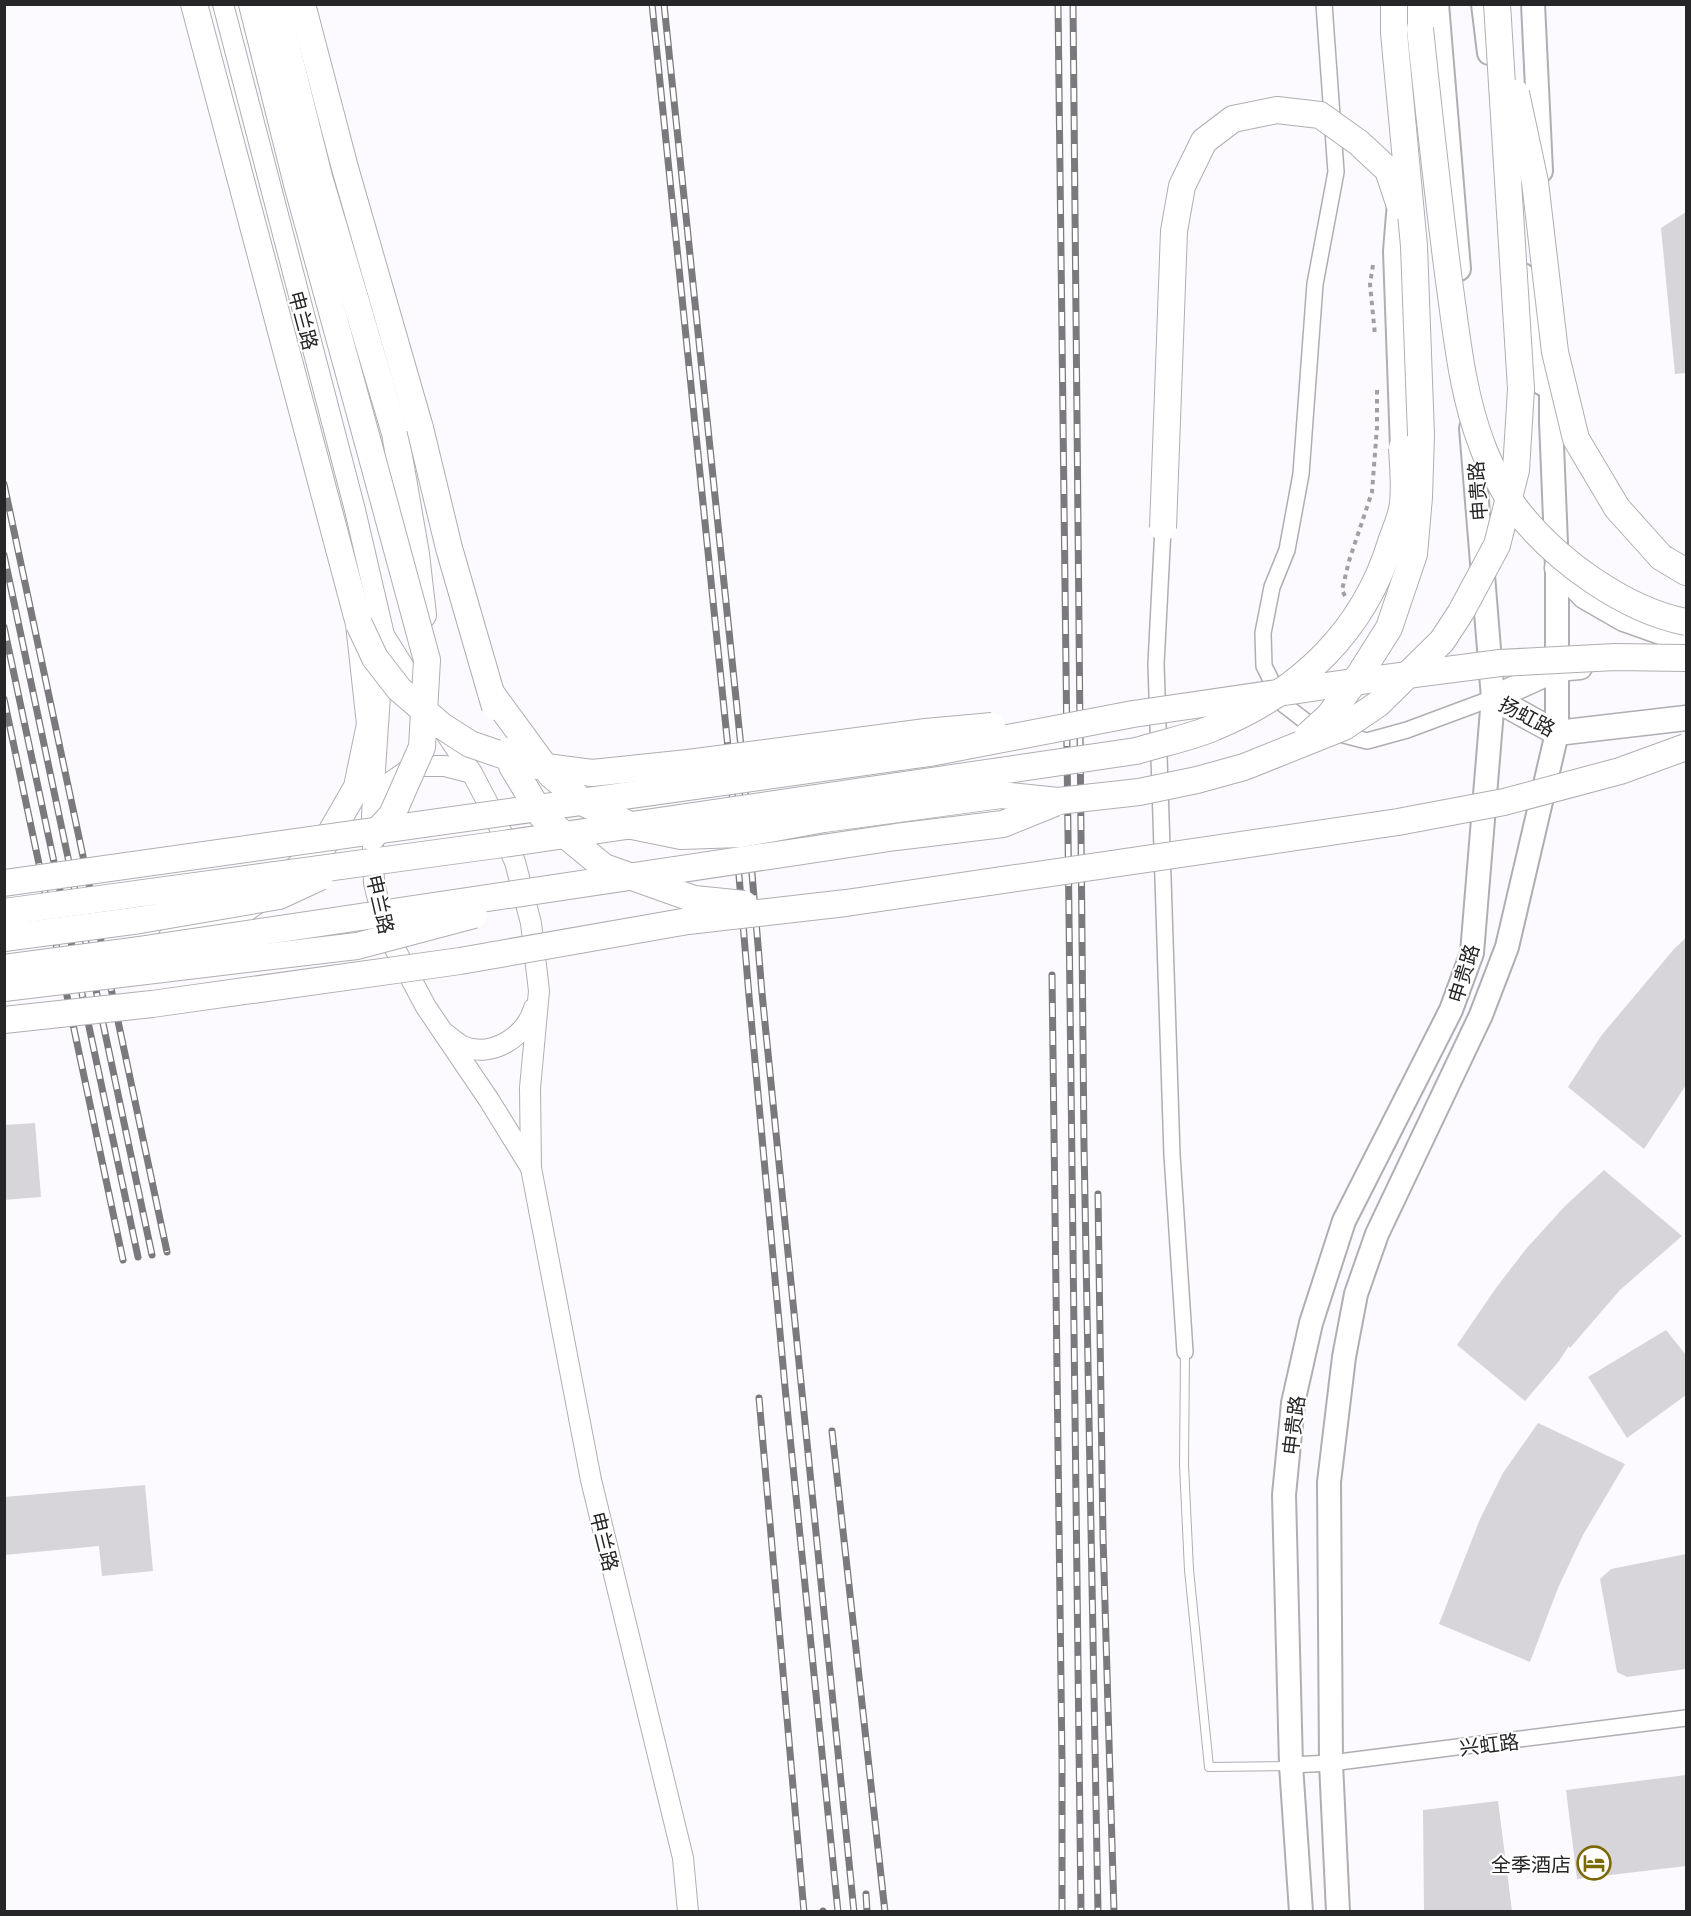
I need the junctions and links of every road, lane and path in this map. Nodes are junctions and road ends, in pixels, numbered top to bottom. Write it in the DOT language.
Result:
graph roads {
  1 [pos="195,4"];
  2 [pos="223,4"];
  3 [pos="252,4"];
  4 [pos="276,4"];
  5 [pos="302,4"];
  6 [pos="1324,4"];
  7 [pos="1394,4"];
  8 [pos="1410,4"];
  9 [pos="1416,4"];
  10 [pos="1483,4"];
  11 [pos="1497,4"];
  12 [pos="1533,4"];
  13 [pos="1438,15"];
  14 [pos="1417,115"];
  15 [pos="1414,246"];
  16 [pos="1551,421"];
  17 [pos="395,433"];
  18 [pos="1402,448"];
  19 [pos="1163,528"];
  20 [pos="449,548"];
  21 [pos="1557,568"];
  22 [pos="1686,572"];
  23 [pos="1686,622"];
  24 [pos="359,624"];
  25 [pos="384,636"];
  26 [pos="1686,640"];
  27 [pos="1686,657"];
  28 [pos="428,660"];
  29 [pos="1557,669"];
  30 [pos="491,693"];
  31 [pos="1492,698"];
  32 [pos="1133,714"];
  33 [pos="1686,718"];
  34 [pos="1557,733"];
  35 [pos="1686,747"];
  36 [pos="1292,749"];
  37 [pos="472,773"];
  38 [pos="1058,801"];
  39 [pos="372,815"];
  40 [pos="4,883"];
  41 [pos="593,883"];
  42 [pos="846,903"];
  43 [pos="4,912"];
  44 [pos="4,938"];
  45 [pos="140,950"];
  46 [pos="4,968"];
  47 [pos="4,988"];
  48 [pos="539,991"];
  49 [pos="4,1020"];
  50 [pos="442,1031"];
  51 [pos="531,1168"];
  52 [pos="1185,1352"];
  53 [pos="1686,1718"];
  54 [pos="1331,1763"];
  55 [pos="1291,1766"];
  56 [pos="688,1911"];
  57 [pos="1300,1911"];
  58 [pos="1338,1911"];
  1 -- 24 [label="highway"];
  2 -- 25 [label="street, 申兰路"];
  3 -- 28 [label="highway, bridge"];
  4 -- 17 [label="highway"];
  5 -- 20 [label="highway, bridge"];
  6 -- 31 [label="street"];
  7 -- 15 [label="highway, bridge"];
  8 -- 14 [label="main road"];
  9 -- 23 [label="highway, bridge"];
  10 -- 16 [label="main road, 申贵路"];
  11 -- 22 [label="highway, bridge"];
  11 -- 36 [label="highway, bridge"];
  12 -- 16 [label="main road, 申贵路"];
  13 -- 14 [label="main road"];
  13 -- 31 [label="main road, 申贵路"];
  14 -- 18 [label="main road"];
  15 -- 19 [label="highway, bridge"];
  15 -- 36 [label="highway, bridge"];
  16 -- 21 [label="main road, 申贵路"];
  17 -- 20 [label="highway, bridge"];
  17 -- 28 [label="highway, bridge"];
  18 -- 43 [label="highway, bridge"];
  19 -- 52 [label="street"];
  20 -- 30 [label="highway, bridge"];
  21 -- 26 [label="main road"];
  21 -- 29 [label="main road, 申贵路"];
  24 -- 32 [label="highway, bridge"];
  24 -- 45 [label="highway, bridge"];
  25 -- 37 [label="street, 申兰路"];
  25 -- 39 [label="street, 申兰路"];
  27 -- 29 [label="main road, 扬虹路"];
  27 -- 32 [label="highway, bridge"];
  28 -- 44 [label="highway, bridge"];
  29 -- 31 [label="main road, 扬虹路"];
  29 -- 34 [label="main road, 申贵路"];
  30 -- 38 [label="highway, bridge"];
  30 -- 42 [label="highway, bridge"];
  31 -- 34 [label="main road, 扬虹路"];
  31 -- 55 [label="main road, 申贵路"];
  32 -- 40 [label="highway, bridge"];
  33 -- 34 [label="main road, 扬虹路"];
  34 -- 54 [label="main road, 申贵路"];
  35 -- 42 [label="highway, bridge"];
  36 -- 38 [label="highway, bridge"];
  37 -- 39 [label="street"];
  37 -- 48 [label="street, 申兰路"];
  38 -- 41 [label="highway, bridge"];
  39 -- 50 [label="street, 申兰路"];
  41 -- 45 [label="highway, bridge"];
  41 -- 47 [label="highway, bridge"];
  42 -- 49 [label="highway, bridge"];
  45 -- 46 [label="highway, bridge"];
  48 -- 50 [label="street"];
  48 -- 51 [label="street, 申兰路"];
  50 -- 51 [label="street, 申兰路"];
  51 -- 56 [label="street, 申兰路"];
  52 -- 55 [label="lane"];
  53 -- 54 [label="street, 兴虹路"];
  54 -- 55 [label="street, 兴虹路"];
  54 -- 58 [label="main road, 申贵路"];
  55 -- 57 [label="main road, 申贵路"];
}
